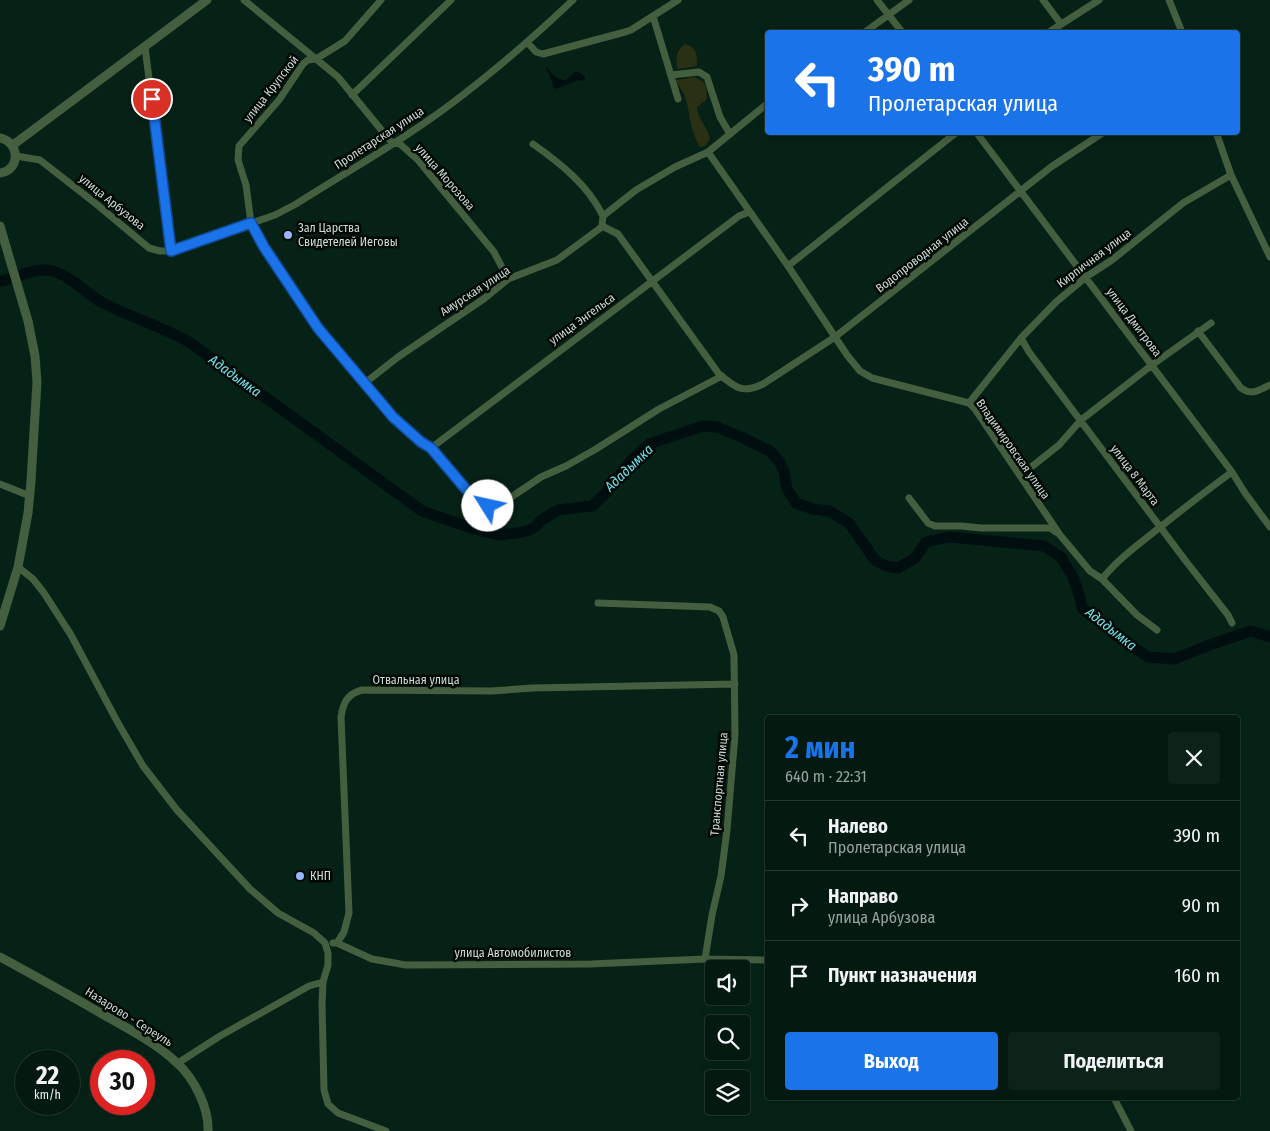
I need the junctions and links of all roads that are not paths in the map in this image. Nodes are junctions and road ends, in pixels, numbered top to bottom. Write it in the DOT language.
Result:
graph roads {
  1 [pos="207,0"];
  2 [pos="244,0"];
  3 [pos="381,0"];
  4 [pos="452,0"];
  5 [pos="573,0"];
  6 [pos="678,0"];
  7 [pos="877,0"];
  8 [pos="909,0"];
  9 [pos="1043,0"];
  10 [pos="1099,0"];
  11 [pos="1169,0"];
  12 [pos="889,15"];
  13 [pos="653,16"];
  14 [pos="1061,24"];
  15 [pos="869,30"];
  16 [pos="900,30"];
  17 [pos="1052,30"];
  18 [pos="1181,30"];
  19 [pos="527,42"];
  20 [pos="145,47"];
  21 [pos="316,59"];
  22 [pos="671,75"];
  23 [pos="352,95"];
  24 [pos="678,99"];
  25 [pos="765,105"];
  26 [pos="730,134"];
  27 [pos="952,135"];
  28 [pos="978,135"];
  29 [pos="1099,135"];
  30 [pos="1217,135"];
  31 [pos="0,138"];
  32 [pos="392,143"];
  33 [pos="533,144"];
  34 [pos="13,145"];
  35 [pos="708,152"];
  36 [pos="16,156"];
  37 [pos="0,173"];
  38 [pos="1231,175"];
  39 [pos="1020,192"];
  40 [pos="749,212"];
  41 [pos="603,216"];
  42 [pos="251,223"];
  43 [pos="0,226"];
  44 [pos="602,226"];
  45 [pos="171,251"];
  46 [pos="1270,257"];
  47 [pos="788,266"];
  48 [pos="1086,277"];
  49 [pos="508,279"];
  50 [pos="652,282"];
  51 [pos="1210,323"];
  52 [pos="1198,332"];
  53 [pos="835,337"];
  54 [pos="1021,338"];
  55 [pos="1152,365"];
  56 [pos="722,376"];
  57 [pos="365,384"];
  58 [pos="1270,385"];
  59 [pos="968,403"];
  60 [pos="1081,420"];
  61 [pos="431,448"];
  62 [pos="1232,472"];
  63 [pos="1020,476"];
  64 [pos="0,484"];
  65 [pos="30,496"];
  66 [pos="909,498"];
  67 [pos="1160,527"];
  68 [pos="1270,527"];
  69 [pos="1060,535"];
  70 [pos="18,567"];
  71 [pos="1102,579"];
  72 [pos="598,602"];
  73 [pos="1232,623"];
  74 [pos="0,626"];
  75 [pos="1157,630"];
  76 [pos="736,684"];
  77 [pos="326,943"];
  78 [pos="338,944"];
  79 [pos="0,957"];
  80 [pos="705,960"];
  81 [pos="750,960"];
  82 [pos="765,960"];
  83 [pos="323,982"];
  84 [pos="178,1063"];
  85 [pos="1115,1100"];
  86 [pos="208,1131"];
  87 [pos="386,1131"];
  88 [pos="1131,1131"];
  1 -- 20 [label="street"];
  2 -- 21 [label="street, улица Морозова"];
  3 -- 21 [label="street, улица Крупской"];
  4 -- 23 [label="street"];
  5 -- 19 [label="street, Пролетарская улица"];
  6 -- 13 [label="street"];
  7 -- 12 [label="street"];
  8 -- 12 [label="street"];
  9 -- 14 [label="street"];
  10 -- 14 [label="street"];
  11 -- 18 [label="street"];
  12 -- 15 [label="street"];
  12 -- 16 [label="street"];
  13 -- 19 [label="street"];
  13 -- 22 [label="street"];
  14 -- 17 [label="street"];
  19 -- 32 [label="street, Пролетарская улица"];
  20 -- 34 [label="street"];
  20 -- 45 [label="street"];
  21 -- 23 [label="street, улица Морозова"];
  21 -- 42 [label="street, улица Крупской"];
  22 -- 24 [label="street"];
  22 -- 26 [label="street"];
  23 -- 32 [label="street, улица Морозова"];
  25 -- 26 [label="street"];
  26 -- 35 [label="street"];
  27 -- 47 [label="street"];
  28 -- 39 [label="street, улица Дмитрова"];
  29 -- 39 [label="street, Водопроводная улица"];
  30 -- 38 [label="street"];
  31 -- 34 [label="street"];
  32 -- 42 [label="street, Пролетарская улица"];
  32 -- 49 [label="street, улица Морозова"];
  33 -- 41 [label="street"];
  34 -- 36 [label="street"];
  35 -- 40 [label="street, Владимировская улица"];
  35 -- 41 [label="street"];
  36 -- 37 [label="street"];
  36 -- 45 [label="street, улица Арбузова"];
  38 -- 46 [label="street"];
  38 -- 48 [label="street, Кирпичная улица"];
  39 -- 48 [label="street, улица Дмитрова"];
  39 -- 53 [label="street, Водопроводная улица"];
  40 -- 47 [label="street, Владимировская улица"];
  40 -- 50 [label="street, улица Энгельса"];
  41 -- 44 [label="street"];
  42 -- 45 [label="street, Пролетарская улица"];
  42 -- 57 [label="street, улица Крупской"];
  43 -- 65 [label="street"];
  44 -- 49 [label="street, Амурская улица"];
  44 -- 50 [label="street"];
  47 -- 53 [label="street, Владимировская улица"];
  48 -- 54 [label="street, Кирпичная улица"];
  48 -- 55 [label="street, улица Дмитрова"];
  49 -- 57 [label="street, Амурская улица"];
  50 -- 56 [label="street"];
  50 -- 61 [label="street, улица Энгельса"];
  51 -- 52 [label="street"];
  52 -- 55 [label="street"];
  52 -- 58 [label="street"];
  53 -- 56 [label="street, Водопроводная улица"];
  53 -- 59 [label="street, Владимировская улица"];
  54 -- 59 [label="street, Кирпичная улица"];
  54 -- 60 [label="street, улица 8 Марта"];
  55 -- 60 [label="street"];
  55 -- 62 [label="street, улица Дмитрова"];
  56 -- 61 [label="street, улица Крупской"];
  57 -- 61 [label="street, улица Крупской"];
  59 -- 63 [label="street, Владимировская улица"];
  60 -- 63 [label="street"];
  60 -- 67 [label="street, улица 8 Марта"];
  62 -- 67 [label="street"];
  62 -- 68 [label="street, улица Дмитрова"];
  63 -- 69 [label="street, Владимировская улица"];
  64 -- 65 [label="street"];
  65 -- 70 [label="street"];
  66 -- 69 [label="street"];
  67 -- 71 [label="street"];
  67 -- 73 [label="street, улица 8 Марта"];
  69 -- 71 [label="street, Владимировская улица"];
  70 -- 74 [label="street"];
  70 -- 77 [label="street"];
  71 -- 75 [label="street, Владимировская улица"];
  72 -- 76 [label="street, Транспортная улица"];
  76 -- 78 [label="street, Отвальная улица"];
  76 -- 80 [label="street, Транспортная улица"];
  77 -- 78 [label="street, улица Автомобилистов"];
  77 -- 83 [label="street"];
  78 -- 80 [label="street, улица Автомобилистов"];
  79 -- 84 [label="street, Назарово - Сереуль"];
  81 -- 82 [label="street, улица Автомобилистов"];
  83 -- 84 [label="street"];
  83 -- 87 [label="street"];
  84 -- 86 [label="street, Назарово - Сереуль"];
  85 -- 88 [label="street"];
}
